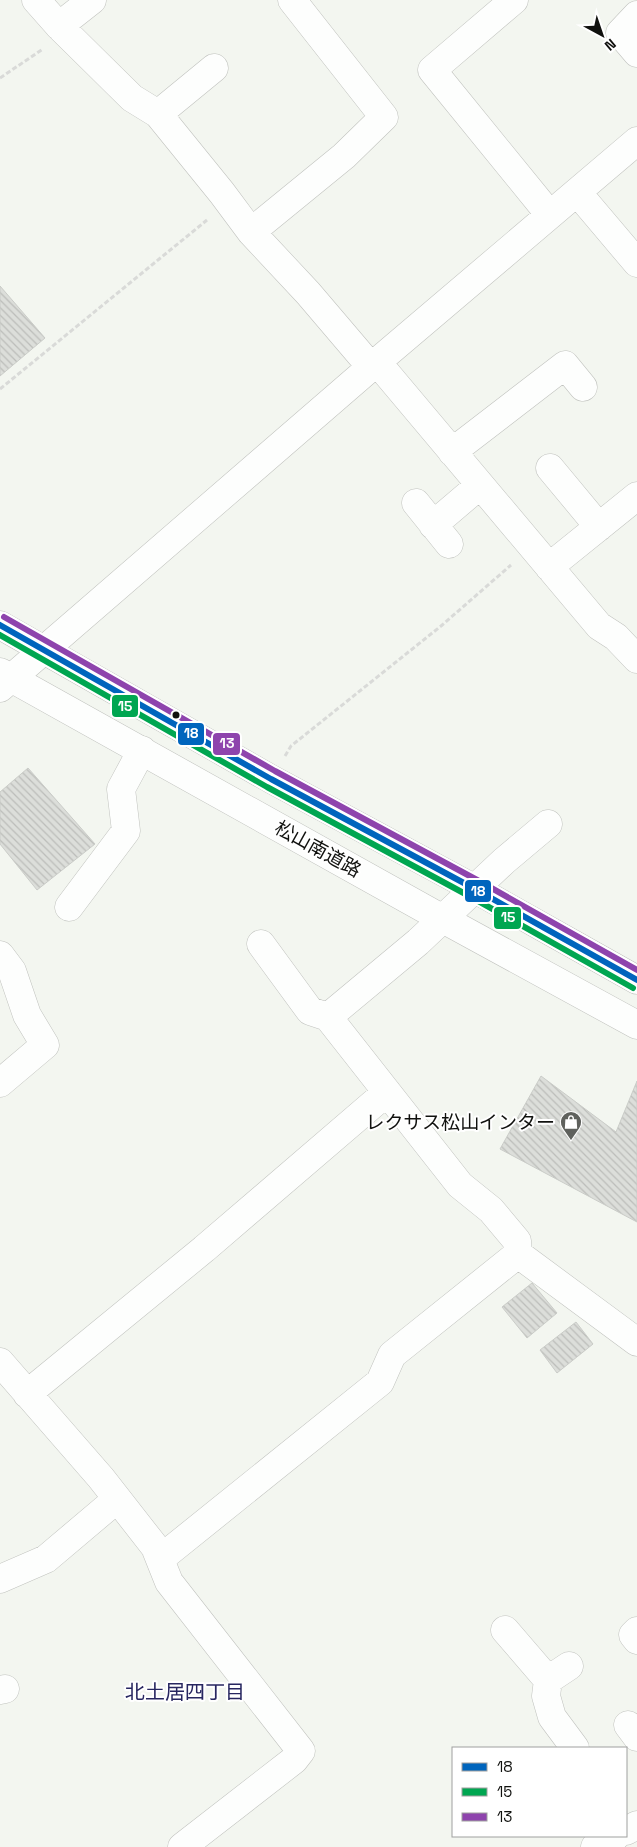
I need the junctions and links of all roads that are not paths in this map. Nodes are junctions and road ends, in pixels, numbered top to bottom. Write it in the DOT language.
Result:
graph roads {
  1 [pos="36,0"];
  2 [pos="92,0"];
  3 [pos="292,0"];
  4 [pos="514,0"];
  5 [pos="637,15"];
  6 [pos="63,29"];
  7 [pos="637,53"];
  8 [pos="214,68"];
  9 [pos="158,114"];
  10 [pos="637,140"];
  11 [pos="577,192"];
  12 [pos="550,215"];
  13 [pos="251,232"];
  14 [pos="637,264"];
  15 [pos="374,365"];
  16 [pos="583,387"];
  17 [pos="452,452"];
  18 [pos="550,468"];
  19 [pos="480,485"];
  20 [pos="637,496"];
  21 [pos="416,503"];
  22 [pos="599,527"];
  23 [pos="540,557"];
  24 [pos="0,625"];
  25 [pos="44,649"];
  26 [pos="637,659"];
  27 [pos="4,679"];
  28 [pos="142,750"];
  29 [pos="548,824"];
  30 [pos="475,889"];
  31 [pos="69,907"];
  32 [pos="443,919"];
  33 [pos="261,944"];
  34 [pos="0,955"];
  35 [pos="637,980"];
  36 [pos="328,1017"];
  37 [pos="637,1025"];
  38 [pos="0,1083"];
  39 [pos="387,1092"];
  40 [pos="518,1254"];
  41 [pos="637,1342"];
  42 [pos="0,1362"];
  43 [pos="28,1394"];
  44 [pos="117,1499"];
  45 [pos="160,1559"];
  46 [pos="1,1576"];
  47 [pos="506,1630"];
  48 [pos="637,1631"];
  49 [pos="637,1640"];
  50 [pos="573,1747"];
  51 [pos="612,1837"];
  52 [pos="185,1846"];
  53 [pos="595,1847"];
  1 -- 6 [label="main road"];
  2 -- 6 [label="main road"];
  3 -- 13 [label="main road"];
  4 -- 12 [label="main road"];
  5 -- 7 [label="main road"];
  6 -- 9 [label="main road"];
  8 -- 9 [label="main road"];
  9 -- 13 [label="main road"];
  10 -- 11 [label="main road"];
  11 -- 12 [label="main road"];
  11 -- 14 [label="main road"];
  12 -- 15 [label="main road"];
  13 -- 15 [label="main road"];
  15 -- 17 [label="main road"];
  15 -- 25 [label="main road"];
  16 -- 17 [label="main road"];
  17 -- 19 [label="main road"];
  18 -- 22 [label="main road"];
  19 -- 21 [label="main road"];
  19 -- 23 [label="main road"];
  20 -- 22 [label="main road"];
  22 -- 23 [label="main road"];
  23 -- 26 [label="main road"];
  24 -- 25 [label="main road, 松山南道路"];
  25 -- 27 [label="main road"];
  25 -- 30 [label="main road, 松山南道路"];
  27 -- 28 [label="main road, 松山南道路"];
  28 -- 31 [label="main road"];
  28 -- 32 [label="main road, 松山南道路"];
  29 -- 30 [label="main road"];
  30 -- 32 [label="main road"];
  30 -- 35 [label="main road, 松山南道路"];
  32 -- 36 [label="main road"];
  32 -- 37 [label="main road, 松山南道路"];
  33 -- 36 [label="main road"];
  34 -- 38 [label="main road"];
  36 -- 39 [label="main road"];
  39 -- 40 [label="main road"];
  39 -- 43 [label="main road"];
  40 -- 41 [label="main road"];
  40 -- 45 [label="main road"];
  42 -- 43 [label="main road"];
  43 -- 44 [label="main road"];
  44 -- 45 [label="main road"];
  44 -- 46 [label="main road"];
  45 -- 52 [label="main road"];
  47 -- 50 [label="main road"];
  48 -- 49 [label="main road"];
  51 -- 53 [label="main road"];
}
